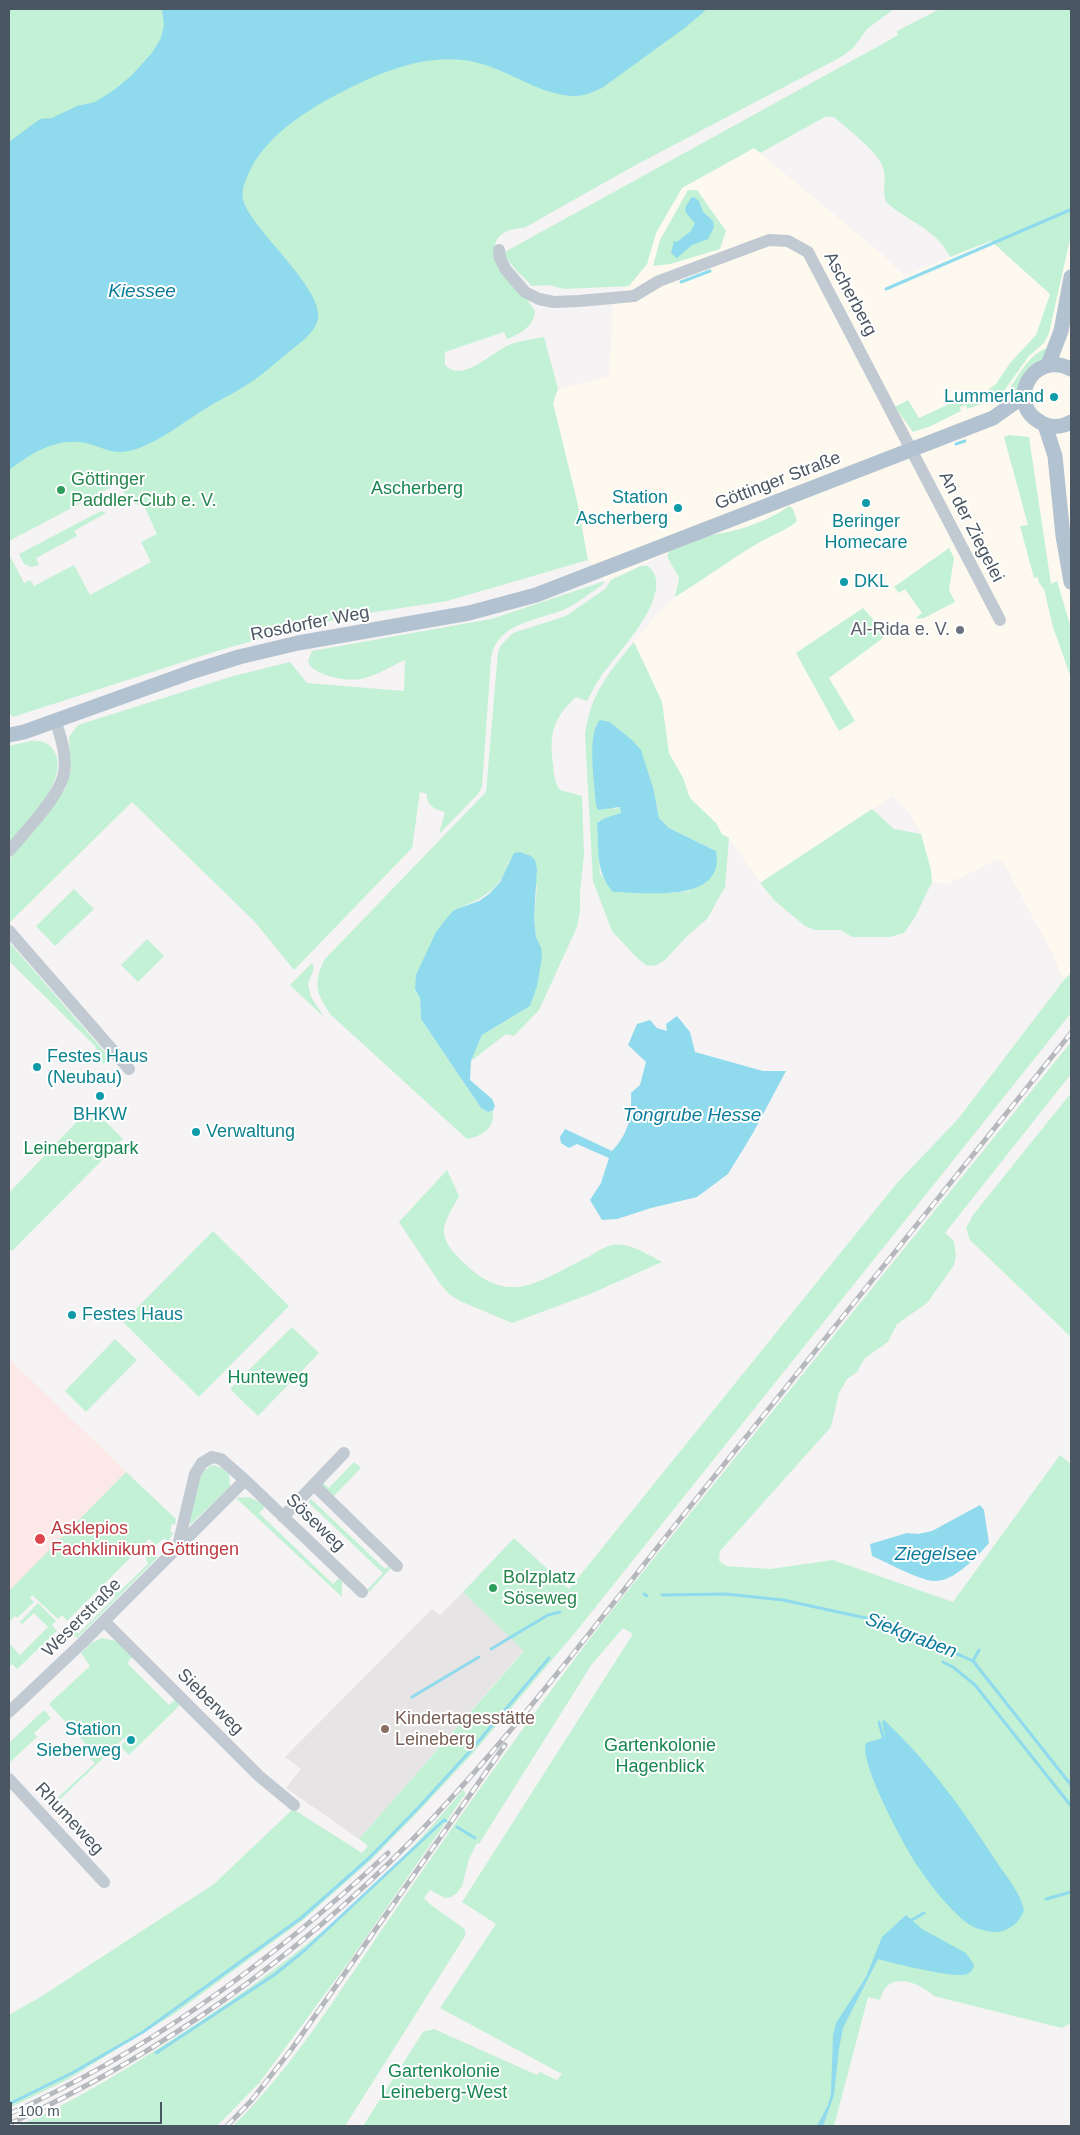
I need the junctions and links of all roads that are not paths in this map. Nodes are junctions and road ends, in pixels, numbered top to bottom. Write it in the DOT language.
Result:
graph roads {
  1 [pos="499,250"];
  2 [pos="1071,277"];
  3 [pos="1061,331"];
  4 [pos="1048,365"];
  5 [pos="1069,368"];
  6 [pos="1024,396"];
  7 [pos="1030,413"];
  8 [pos="993,418"];
  9 [pos="1067,423"];
  10 [pos="1045,425"];
  11 [pos="913,450"];
  12 [pos="1055,456"];
  13 [pos="576,581"];
  14 [pos="1071,582"];
  15 [pos="1000,620"];
  16 [pos="55,720"];
  17 [pos="9,730"];
  18 [pos="9,735"];
  19 [pos="9,852"];
  20 [pos="9,931"];
  21 [pos="129,1069"];
  22 [pos="344,1454"];
  23 [pos="244,1480"];
  24 [pos="314,1485"];
  25 [pos="283,1517"];
  26 [pos="178,1546"];
  27 [pos="397,1566"];
  28 [pos="362,1592"];
  29 [pos="104,1621"];
  30 [pos="9,1712"];
  31 [pos="9,1779"];
  32 [pos="294,1805"];
  33 [pos="104,1882"];
  1 -- 11 [label="street, Ascherberg"];
  2 -- 3 [label="main road"];
  3 -- 4 [label="main road"];
  3 -- 5 [label="main road"];
  4 -- 5 [label="main road"];
  4 -- 6 [label="main road"];
  6 -- 7 [label="main road"];
  6 -- 8 [label="main road, Göttinger Straße"];
  7 -- 8 [label="main road, Göttinger Straße"];
  7 -- 10 [label="main road"];
  8 -- 11 [label="main road, Göttinger Straße"];
  9 -- 10 [label="main road"];
  9 -- 12 [label="main road"];
  10 -- 12 [label="main road"];
  11 -- 13 [label="main road, Göttinger Straße"];
  11 -- 15 [label="street, An der Ziegelei"];
  12 -- 14 [label="main road"];
  13 -- 16 [label="main road, Rosdorfer Weg"];
  16 -- 17 [label="main road, Rosdorfer Weg"];
  16 -- 18 [label="main road, Rosdorfer Weg"];
  16 -- 19 [label="street"];
  20 -- 21 [label="street"];
  22 -- 24 [label="street"];
  23 -- 25 [label="street, Söseweg"];
  23 -- 26 [label="street, Weserstraße"];
  23 -- 26 [label="street"];
  24 -- 25 [label="street"];
  24 -- 27 [label="street"];
  25 -- 28 [label="street, Söseweg"];
  26 -- 29 [label="street, Weserstraße"];
  29 -- 30 [label="street, Weserstraße"];
  29 -- 32 [label="street, Sieberweg"];
  31 -- 33 [label="street, Rhumeweg"];
}
